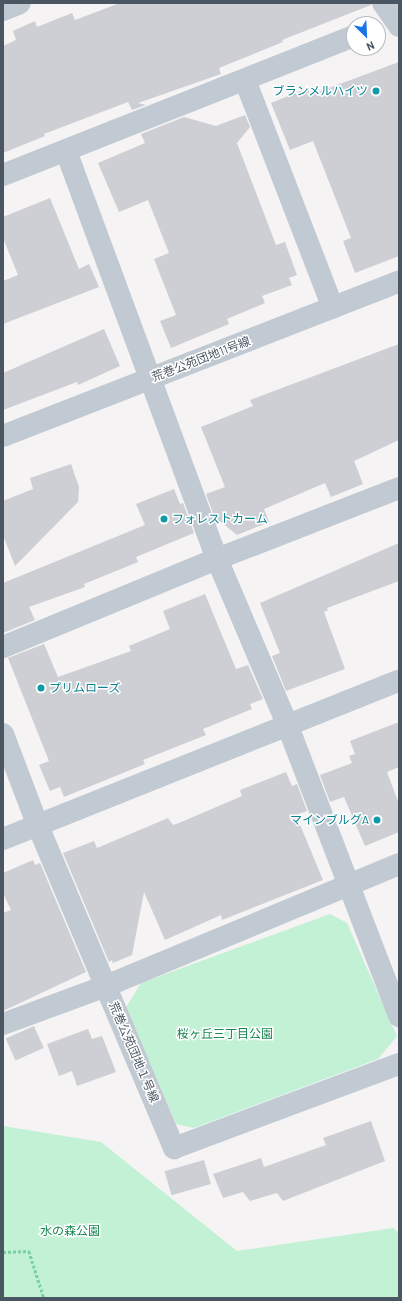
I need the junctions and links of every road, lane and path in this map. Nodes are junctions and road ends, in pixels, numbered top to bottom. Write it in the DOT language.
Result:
graph roads {
  1 [pos="20,3"];
  2 [pos="3,10"];
  3 [pos="346,39"];
  4 [pos="245,80"];
  5 [pos="66,151"];
  6 [pos="3,175"];
  7 [pos="399,282"];
  8 [pos="333,308"];
  9 [pos="152,378"];
  10 [pos="3,436"];
  11 [pos="399,488"];
  12 [pos="217,559"];
  13 [pos="3,647"];
  14 [pos="399,681"];
  15 [pos="286,724"];
  16 [pos="3,734"];
  17 [pos="38,826"];
  18 [pos="3,839"];
  19 [pos="399,864"];
  20 [pos="346,885"];
  21 [pos="106,986"];
  22 [pos="399,1016"];
  23 [pos="3,1024"];
  24 [pos="399,1064"];
  25 [pos="3,1252"];
  26 [pos="44,1298"];
  1 -- 2 [label="street"];
  3 -- 4 [label="street"];
  4 -- 5 [label="street"];
  4 -- 8 [label="street"];
  5 -- 6 [label="street"];
  5 -- 9 [label="street"];
  7 -- 8 [label="street, 荒巻公苑団地11号線"];
  8 -- 9 [label="street, 荒巻公苑団地11号線"];
  9 -- 10 [label="street, 荒巻公苑団地11号線"];
  9 -- 12 [label="street"];
  11 -- 12 [label="street"];
  12 -- 13 [label="street"];
  12 -- 15 [label="street"];
  14 -- 15 [label="street"];
  15 -- 17 [label="street"];
  15 -- 20 [label="street"];
  16 -- 17 [label="street, 荒巻公苑団地１号線"];
  17 -- 18 [label="street"];
  17 -- 21 [label="street, 荒巻公苑団地１号線"];
  19 -- 20 [label="street"];
  20 -- 21 [label="street"];
  20 -- 22 [label="street"];
  21 -- 23 [label="street"];
  21 -- 24 [label="street, 荒巻公苑団地１号線"];
  25 -- 26 [label="path"];
}
